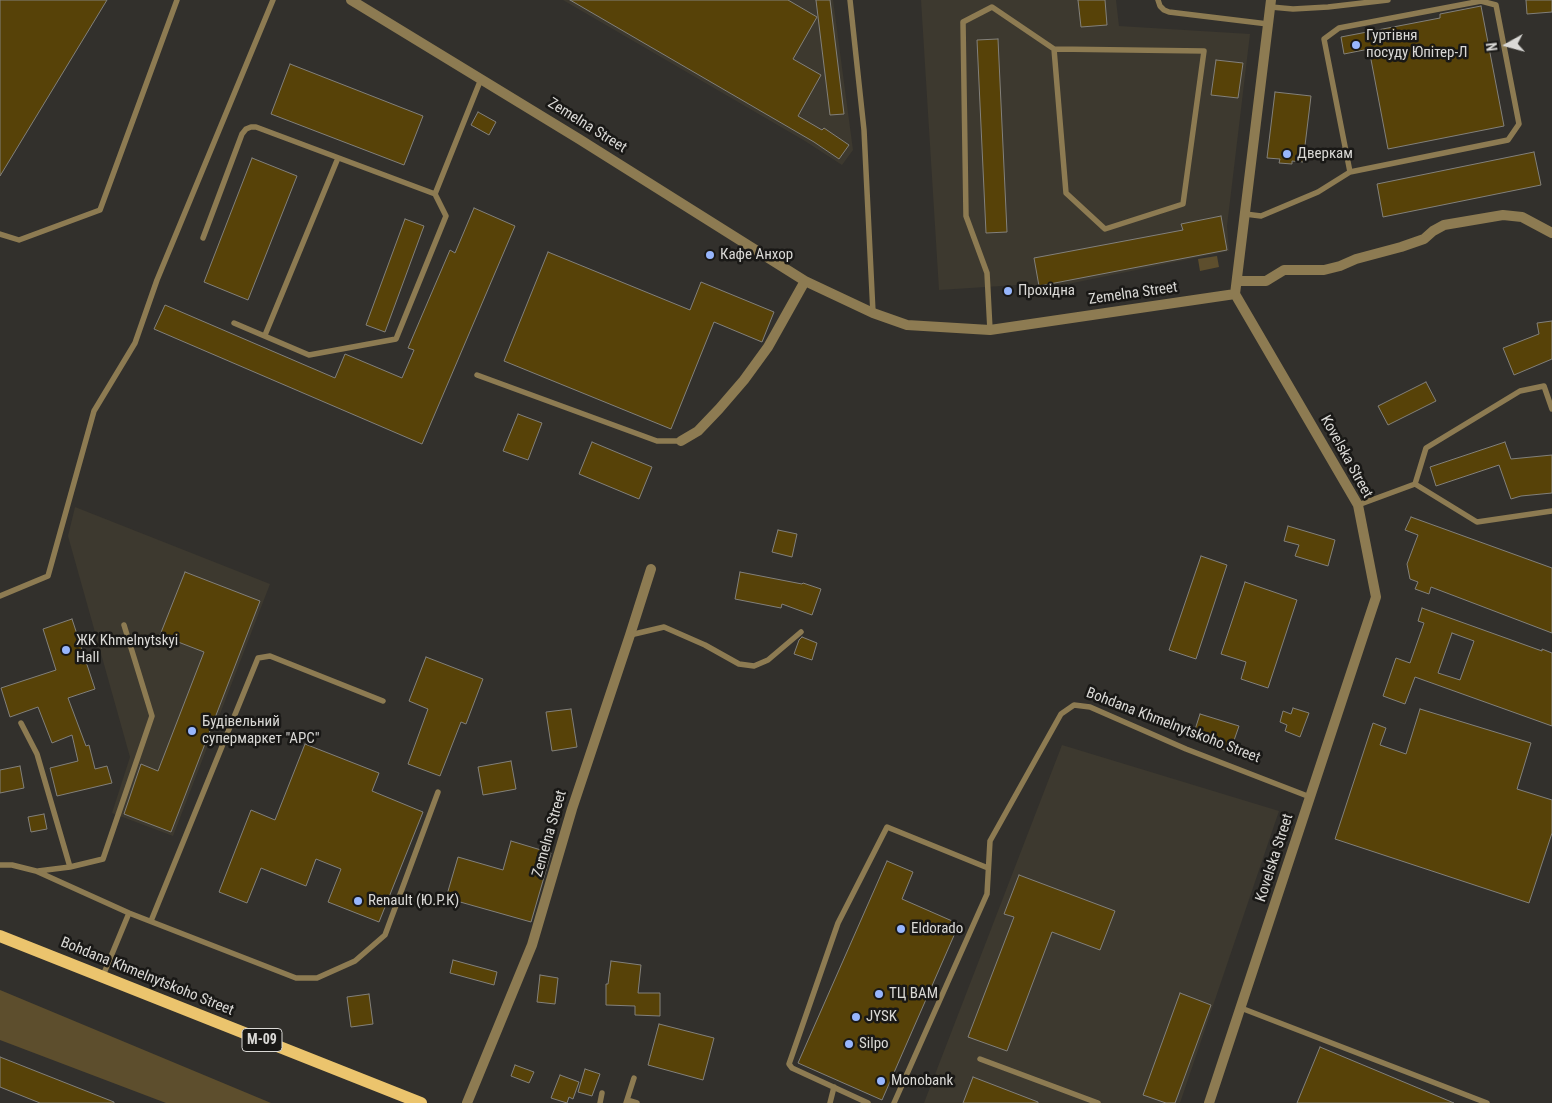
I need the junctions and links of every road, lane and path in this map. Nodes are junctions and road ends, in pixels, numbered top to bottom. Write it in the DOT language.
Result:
graph roads {
  1 [pos="177,0"];
  2 [pos="273,0"];
  3 [pos="351,0"];
  4 [pos="850,0"];
  5 [pos="1158,0"];
  6 [pos="1388,0"];
  7 [pos="1271,3"];
  8 [pos="1268,24"];
  9 [pos="1054,49"];
  10 [pos="481,79"];
  11 [pos="338,158"];
  12 [pos="1350,172"];
  13 [pos="435,194"];
  14 [pos="1245,214"];
  15 [pos="1552,233"];
  16 [pos="0,234"];
  17 [pos="203,238"];
  18 [pos="805,281"];
  19 [pos="1237,281"];
  20 [pos="1235,294"];
  21 [pos="874,313"];
  22 [pos="234,322"];
  23 [pos="990,330"];
  24 [pos="265,336"];
  25 [pos="477,374"];
  26 [pos="1552,409"];
  27 [pos="681,441"];
  28 [pos="1415,484"];
  29 [pos="1358,505"];
  30 [pos="1552,511"];
  31 [pos="651,569"];
  32 [pos="0,596"];
  33 [pos="124,625"];
  34 [pos="801,632"];
  35 [pos="630,635"];
  36 [pos="383,701"];
  37 [pos="20,723"];
  38 [pos="438,792"];
  39 [pos="1310,797"];
  40 [pos="0,865"];
  41 [pos="70,867"];
  42 [pos="988,868"];
  43 [pos="36,871"];
  44 [pos="129,913"];
  45 [pos="151,921"];
  46 [pos="0,936"];
  47 [pos="102,978"];
  48 [pos="1241,1008"];
  49 [pos="980,1059"];
  50 [pos="634,1078"];
  51 [pos="834,1087"];
  52 [pos="602,1093"];
  53 [pos="627,1102"];
  54 [pos="421,1103"];
  55 [pos="467,1103"];
  56 [pos="600,1103"];
  57 [pos="637,1103"];
  58 [pos="830,1103"];
  59 [pos="868,1103"];
  60 [pos="894,1103"];
  61 [pos="1098,1103"];
  62 [pos="1209,1103"];
  63 [pos="1487,1103"];
  1 -- 16 [label="lane"];
  2 -- 32 [label="lane"];
  3 -- 10 [label="street, Zemelna Street"];
  4 -- 21 [label="lane"];
  5 -- 8 [label="lane"];
  6 -- 7 [label="lane"];
  7 -- 8 [label="street"];
  8 -- 14 [label="street"];
  9 -- 9 [label="lane"];
  9 -- 23 [label="lane"];
  10 -- 13 [label="lane"];
  10 -- 18 [label="street, Zemelna Street"];
  11 -- 13 [label="lane"];
  11 -- 17 [label="lane"];
  11 -- 24 [label="lane"];
  12 -- 12 [label="lane"];
  12 -- 14 [label="lane"];
  13 -- 24 [label="lane"];
  14 -- 19 [label="street"];
  15 -- 19 [label="street"];
  18 -- 21 [label="street, Zemelna Street"];
  18 -- 27 [label="street"];
  19 -- 20 [label="street"];
  20 -- 23 [label="street, Zemelna Street"];
  20 -- 29 [label="street, Kovelska Street"];
  21 -- 23 [label="street, Zemelna Street"];
  22 -- 24 [label="lane"];
  25 -- 27 [label="lane"];
  26 -- 28 [label="lane"];
  28 -- 29 [label="lane"];
  28 -- 30 [label="lane"];
  29 -- 39 [label="street, Kovelska Street"];
  31 -- 35 [label="street, Zemelna Street"];
  33 -- 41 [label="lane"];
  34 -- 35 [label="lane"];
  35 -- 55 [label="street, Zemelna Street"];
  36 -- 45 [label="lane"];
  37 -- 41 [label="lane"];
  38 -- 45 [label="lane"];
  39 -- 42 [label="lane, Bohdana Khmelnytskoho Street"];
  39 -- 48 [label="street, Kovelska Street"];
  40 -- 43 [label="lane"];
  41 -- 43 [label="lane"];
  42 -- 51 [label="lane"];
  42 -- 60 [label="lane, Bohdana Khmelnytskoho Street"];
  43 -- 44 [label="lane"];
  44 -- 45 [label="lane"];
  44 -- 47 [label="lane"];
  46 -- 47 [label="main road, Bohdana Khmelnytskoho Street / М-09"];
  47 -- 54 [label="main road, Bohdana Khmelnytskoho Street / М-09"];
  48 -- 62 [label="street, Kovelska Street"];
  48 -- 63 [label="lane"];
  49 -- 61 [label="lane"];
  50 -- 53 [label="lane"];
  51 -- 58 [label="lane"];
  51 -- 59 [label="lane"];
  52 -- 56 [label="lane"];
  53 -- 57 [label="lane"];
}
